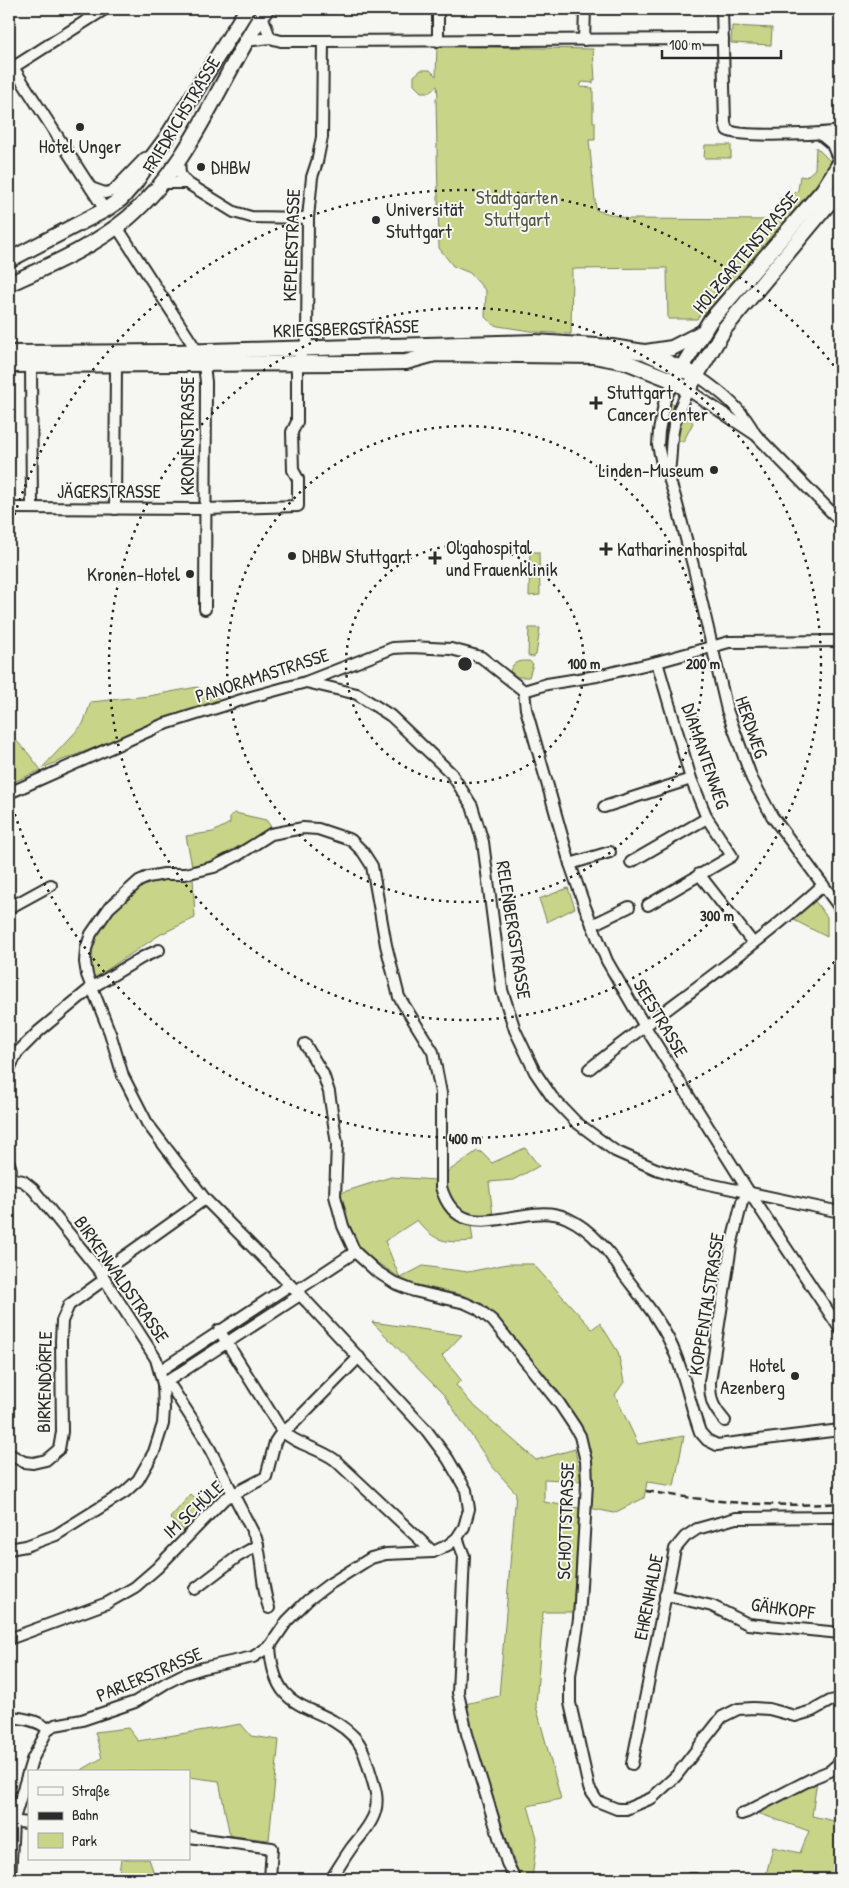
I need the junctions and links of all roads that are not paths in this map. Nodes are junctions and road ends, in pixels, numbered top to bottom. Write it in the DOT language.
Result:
graph roads {
  1 [pos="105,9"];
  2 [pos="247,9"];
  3 [pos="438,9"];
  4 [pos="585,9"];
  5 [pos="722,9"];
  6 [pos="264,12"];
  7 [pos="270,38"];
  8 [pos="723,39"];
  9 [pos="584,40"];
  10 [pos="246,41"];
  11 [pos="438,41"];
  12 [pos="323,42"];
  13 [pos="10,66"];
  14 [pos="840,131"];
  15 [pos="820,134"];
  16 [pos="179,158"];
  17 [pos="150,161"];
  18 [pos="840,163"];
  19 [pos="161,183"];
  20 [pos="187,183"];
  21 [pos="91,188"];
  22 [pos="840,190"];
  23 [pos="105,210"];
  24 [pos="308,218"];
  25 [pos="117,227"];
  26 [pos="100,239"];
  27 [pos="9,260"];
  28 [pos="9,284"];
  29 [pos="725,302"];
  30 [pos="738,311"];
  31 [pos="704,332"];
  32 [pos="304,348"];
  33 [pos="197,351"];
  34 [pos="644,352"];
  35 [pos="9,353"];
  36 [pos="297,364"];
  37 [pos="9,365"];
  38 [pos="116,365"];
  39 [pos="204,365"];
  40 [pos="31,366"];
  41 [pos="681,368"];
  42 [pos="696,375"];
  43 [pos="674,382"];
  44 [pos="688,390"];
  45 [pos="756,435"];
  46 [pos="668,475"];
  47 [pos="298,506"];
  48 [pos="9,508"];
  49 [pos="32,508"];
  50 [pos="828,508"];
  51 [pos="840,508"];
  52 [pos="116,509"];
  53 [pos="205,509"];
  54 [pos="840,521"];
  55 [pos="205,609"];
  56 [pos="839,642"];
  57 [pos="712,645"];
  58 [pos="657,662"];
  59 [pos="306,682"];
  60 [pos="524,691"];
  61 [pos="691,779"];
  62 [pos="9,793"];
  63 [pos="604,807"];
  64 [pos="707,818"];
  65 [pos="610,852"];
  66 [pos="630,862"];
  67 [pos="570,864"];
  68 [pos="699,874"];
  69 [pos="50,885"];
  70 [pos="823,885"];
  71 [pos="648,905"];
  72 [pos="629,907"];
  73 [pos="9,908"];
  74 [pos="840,908"];
  75 [pos="592,925"];
  76 [pos="752,944"];
  77 [pos="840,945"];
  78 [pos="158,950"];
  79 [pos="840,950"];
  80 [pos="91,988"];
  81 [pos="644,1026"];
  82 [pos="305,1044"];
  83 [pos="9,1069"];
  84 [pos="589,1069"];
  85 [pos="9,1164"];
  86 [pos="9,1178"];
  87 [pos="749,1192"];
  88 [pos="205,1199"];
  89 [pos="840,1212"];
  90 [pos="355,1252"];
  91 [pos="103,1276"];
  92 [pos="295,1290"];
  93 [pos="840,1329"];
  94 [pos="218,1330"];
  95 [pos="226,1343"];
  96 [pos="359,1357"];
  97 [pos="160,1370"];
  98 [pos="163,1384"];
  99 [pos="725,1421"];
  100 [pos="840,1430"];
  101 [pos="282,1431"];
  102 [pos="9,1454"];
  103 [pos="232,1494"];
  104 [pos="840,1517"];
  105 [pos="457,1538"];
  106 [pos="258,1545"];
  107 [pos="9,1549"];
  108 [pos="433,1552"];
  109 [pos="195,1589"];
  110 [pos="665,1595"];
  111 [pos="269,1608"];
  112 [pos="840,1633"];
  113 [pos="9,1639"];
  114 [pos="270,1646"];
  115 [pos="840,1699"];
  116 [pos="9,1717"];
  117 [pos="48,1729"];
  118 [pos="840,1762"];
  119 [pos="632,1764"];
  120 [pos="29,1770"];
  121 [pos="28,1772"];
  122 [pos="740,1814"];
  123 [pos="11,1821"];
  124 [pos="28,1823"];
  125 [pos="190,1837"];
  126 [pos="10,1879"];
  127 [pos="270,1879"];
  128 [pos="331,1879"];
  129 [pos="516,1879"];
  130 [pos="690,1879"];
  131 [pos="695,1879"];
  1 -- 13 [label="street"];
  2 -- 17 [label="main road, FRIEDRICHSTRASSE"];
  3 -- 11 [label="street"];
  4 -- 9 [label="street"];
  5 -- 8 [label="street"];
  6 -- 7 [label="street"];
  6 -- 10 [label="main road, FRIEDRICHSTRASSE"];
  7 -- 10 [label="street"];
  7 -- 12 [label="street"];
  8 -- 9 [label="street"];
  8 -- 15 [label="street"];
  9 -- 11 [label="street"];
  10 -- 16 [label="main road, FRIEDRICHSTRASSE"];
  11 -- 12 [label="street"];
  12 -- 24 [label="street, KEPLERSTRASSE"];
  13 -- 21 [label="street"];
  14 -- 15 [label="street"];
  15 -- 18 [label="street"];
  16 -- 19 [label="main road, FRIEDRICHSTRASSE"];
  16 -- 20 [label="street"];
  17 -- 19 [label="main road"];
  17 -- 21 [label="street"];
  17 -- 23 [label="main road, FRIEDRICHSTRASSE"];
  18 -- 29 [label="main road, HOLZGARTENSTRASSE"];
  19 -- 20 [label="street"];
  19 -- 25 [label="main road, FRIEDRICHSTRASSE"];
  20 -- 24 [label="street"];
  21 -- 23 [label="street"];
  22 -- 30 [label="main road, HOLZGARTENSTRASSE"];
  23 -- 26 [label="main road"];
  23 -- 27 [label="main road, FRIEDRICHSTRASSE"];
  24 -- 32 [label="street, KEPLERSTRASSE"];
  25 -- 26 [label="main road, FRIEDRICHSTRASSE"];
  25 -- 33 [label="street, KRONENSTRASSE"];
  26 -- 28 [label="main road, FRIEDRICHSTRASSE"];
  29 -- 30 [label="main road"];
  29 -- 31 [label="main road, HOLZGARTENSTRASSE"];
  30 -- 42 [label="main road, HOLZGARTENSTRASSE"];
  31 -- 34 [label="main road"];
  31 -- 41 [label="main road, HOLZGARTENSTRASSE"];
  32 -- 33 [label="main road, KRIEGSBERGSTRASSE"];
  32 -- 34 [label="main road, KRIEGSBERGSTRASSE"];
  32 -- 36 [label="street, KEPLERSTRASSE"];
  33 -- 35 [label="main road, KRIEGSBERGSTRASSE"];
  33 -- 39 [label="street, KRONENSTRASSE"];
  34 -- 41 [label="main road, KRIEGSBERGSTRASSE"];
  36 -- 39 [label="main road, KRIEGSBERGSTRASSE"];
  36 -- 43 [label="main road, KRIEGSBERGSTRASSE"];
  36 -- 47 [label="street, KEPLERSTRASSE"];
  37 -- 40 [label="main road, KRIEGSBERGSTRASSE"];
  38 -- 39 [label="main road, KRIEGSBERGSTRASSE"];
  38 -- 40 [label="main road, KRIEGSBERGSTRASSE"];
  38 -- 52 [label="street"];
  39 -- 53 [label="street, KRONENSTRASSE"];
  40 -- 49 [label="street"];
  41 -- 42 [label="main road, KRIEGSBERGSTRASSE"];
  41 -- 43 [label="main road, HOLZGARTENSTRASSE"];
  42 -- 44 [label="main road, HOLZGARTENSTRASSE"];
  42 -- 45 [label="street"];
  43 -- 44 [label="main road, KRIEGSBERGSTRASSE"];
  43 -- 46 [label="street, HERDWEG"];
  44 -- 45 [label="street"];
  44 -- 46 [label="street, HERDWEG"];
  45 -- 50 [label="street"];
  46 -- 57 [label="street, HERDWEG"];
  47 -- 53 [label="street, JÄGERSTRASSE"];
  48 -- 49 [label="street, JÄGERSTRASSE"];
  49 -- 52 [label="street, JÄGERSTRASSE"];
  50 -- 51 [label="street"];
  50 -- 54 [label="street"];
  52 -- 53 [label="street, JÄGERSTRASSE"];
  53 -- 55 [label="street, KRONENSTRASSE"];
  56 -- 57 [label="street"];
  57 -- 58 [label="street"];
  57 -- 70 [label="street, HERDWEG"];
  58 -- 60 [label="street"];
  58 -- 61 [label="street, DIAMANTENWEG"];
  59 -- 60 [label="street, PANORAMASTRASSE"];
  59 -- 62 [label="street, PANORAMASTRASSE"];
  59 -- 87 [label="street, RELENBERGSTRASSE"];
  60 -- 67 [label="street, SEESTRASSE"];
  61 -- 63 [label="street"];
  61 -- 64 [label="street, DIAMANTENWEG"];
  64 -- 66 [label="street"];
  64 -- 68 [label="street, DIAMANTENWEG"];
  65 -- 67 [label="street"];
  67 -- 75 [label="street, SEESTRASSE"];
  68 -- 71 [label="street"];
  68 -- 76 [label="street"];
  69 -- 73 [label="street"];
  70 -- 74 [label="street, HERDWEG"];
  70 -- 76 [label="street"];
  72 -- 75 [label="street"];
  75 -- 81 [label="street, SEESTRASSE"];
  76 -- 81 [label="street"];
  77 -- 79 [label="street"];
  78 -- 80 [label="street"];
  80 -- 83 [label="street"];
  80 -- 88 [label="street"];
  80 -- 100 [label="street"];
  81 -- 84 [label="street"];
  81 -- 87 [label="street, SEESTRASSE"];
  82 -- 90 [label="street, SCHOTTSTRASSE"];
  85 -- 86 [label="street"];
  86 -- 91 [label="street, BIRKENWALDSTRASSE"];
  87 -- 89 [label="street, RELENBERGSTRASSE"];
  87 -- 93 [label="street, SEESTRASSE"];
  87 -- 99 [label="street, KOPPENTALSTRASSE"];
  88 -- 91 [label="street"];
  88 -- 92 [label="street"];
  90 -- 92 [label="street"];
  90 -- 115 [label="street, SCHOTTSTRASSE"];
  91 -- 97 [label="street, BIRKENWALDSTRASSE"];
  91 -- 102 [label="street, BIRKENDÖRFLE"];
  92 -- 94 [label="street"];
  92 -- 95 [label="street"];
  92 -- 96 [label="street"];
  94 -- 95 [label="street"];
  94 -- 97 [label="street"];
  95 -- 98 [label="street"];
  95 -- 101 [label="street"];
  96 -- 101 [label="street, IM SCHÜLE"];
  96 -- 105 [label="street"];
  97 -- 98 [label="street, BIRKENWALDSTRASSE"];
  98 -- 103 [label="street"];
  98 -- 107 [label="street, BIRKENWALDSTRASSE"];
  101 -- 103 [label="street, IM SCHÜLE"];
  101 -- 108 [label="street"];
  103 -- 106 [label="street"];
  103 -- 113 [label="street, IM SCHÜLE"];
  104 -- 110 [label="street, EHRENHALDE"];
  105 -- 108 [label="street, PARLERSTRASSE"];
  105 -- 129 [label="street"];
  106 -- 109 [label="street"];
  106 -- 111 [label="street"];
  108 -- 114 [label="street, PARLERSTRASSE"];
  110 -- 112 [label="street, GÄHKOPF"];
  110 -- 119 [label="street, EHRENHALDE"];
  114 -- 117 [label="street, PARLERSTRASSE"];
  114 -- 128 [label="street"];
  116 -- 117 [label="street"];
  117 -- 120 [label="street"];
  118 -- 122 [label="street"];
  121 -- 123 [label="street"];
  123 -- 124 [label="street"];
  123 -- 126 [label="street"];
  125 -- 127 [label="street"];
  130 -- 131 [label="street"];
}
